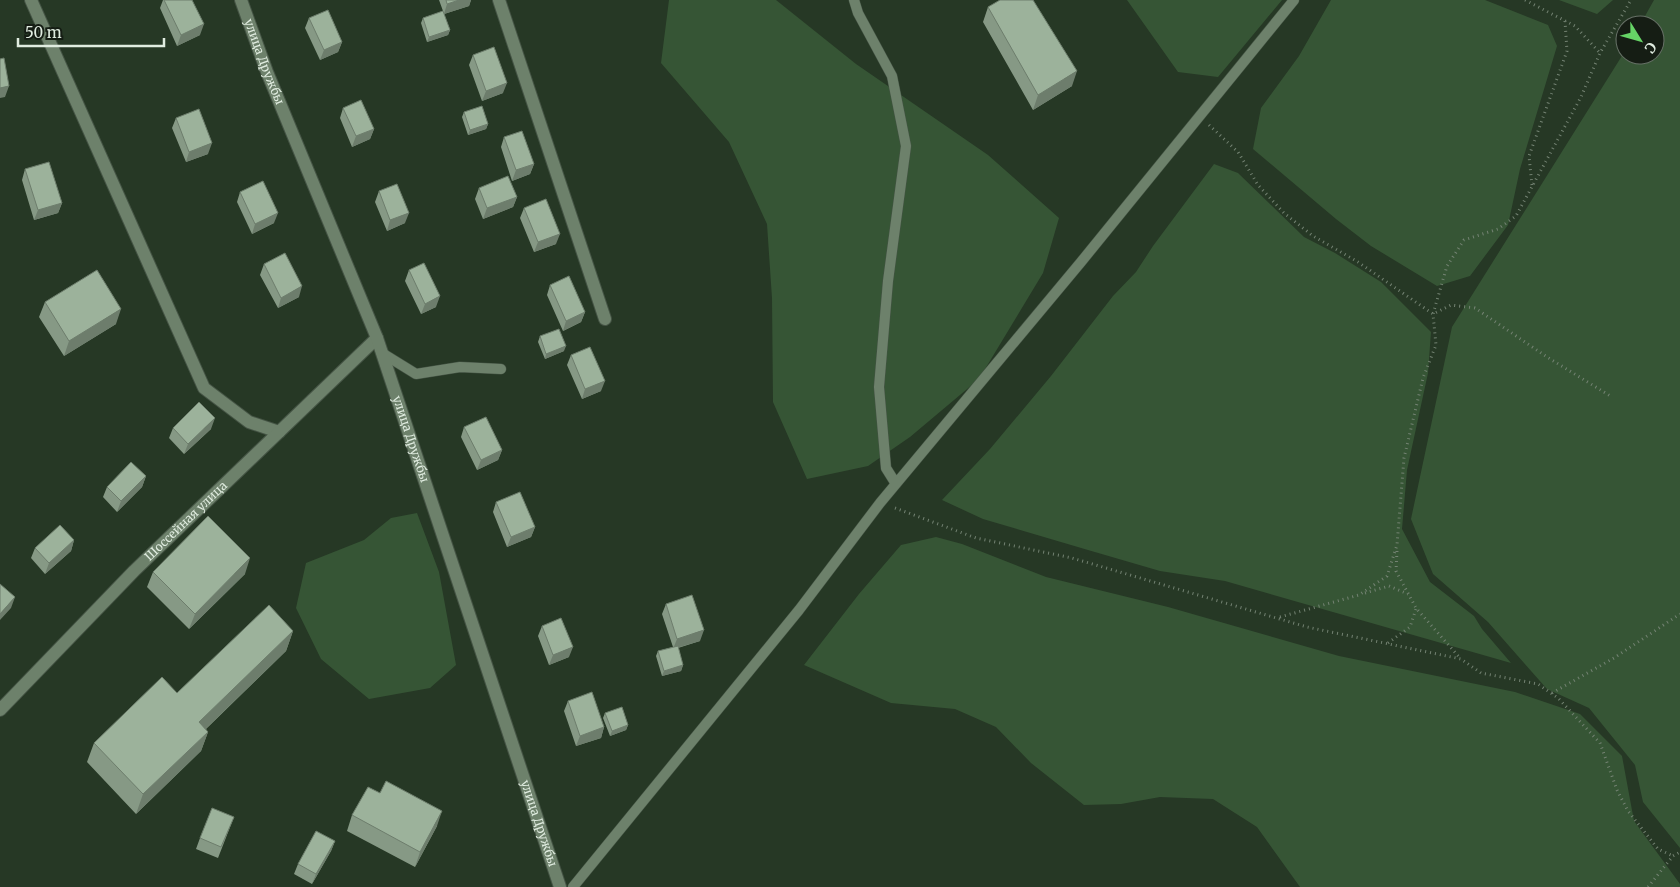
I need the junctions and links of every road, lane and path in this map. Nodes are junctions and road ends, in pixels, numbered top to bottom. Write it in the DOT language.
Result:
graph roads {
  1 [pos="31,0"];
  2 [pos="241,0"];
  3 [pos="500,0"];
  4 [pos="854,0"];
  5 [pos="1294,0"];
  6 [pos="1525,0"];
  7 [pos="1631,0"];
  8 [pos="1565,21"];
  9 [pos="1600,53"];
  10 [pos="1200,116"];
  11 [pos="1532,185"];
  12 [pos="1433,314"];
  13 [pos="605,319"];
  14 [pos="377,338"];
  15 [pos="382,353"];
  16 [pos="501,369"];
  17 [pos="1612,397"];
  18 [pos="279,432"];
  19 [pos="896,484"];
  20 [pos="880,503"];
  21 [pos="1397,545"];
  22 [pos="1408,594"];
  23 [pos="1359,595"];
  24 [pos="1416,608"];
  25 [pos="1680,614"];
  26 [pos="1279,618"];
  27 [pos="1388,643"];
  28 [pos="1461,659"];
  29 [pos="1552,693"];
  30 [pos="0,710"];
  31 [pos="1680,852"];
  32 [pos="1673,856"];
  33 [pos="560,887"];
  34 [pos="573,887"];
  35 [pos="1648,887"];
  1 -- 18 [label="street"];
  2 -- 14 [label="street, улица Дружбы"];
  3 -- 13 [label="street"];
  4 -- 19 [label="lane"];
  5 -- 10 [label="lane"];
  6 -- 8 [label="path"];
  7 -- 9 [label="path"];
  8 -- 9 [label="path"];
  8 -- 11 [label="path"];
  9 -- 11 [label="path"];
  10 -- 12 [label="path"];
  10 -- 19 [label="lane"];
  11 -- 12 [label="path"];
  12 -- 17 [label="path"];
  12 -- 21 [label="path"];
  14 -- 15 [label="street, улица Дружбы"];
  14 -- 18 [label="street, Шоссейная улица"];
  15 -- 16 [label="lane"];
  15 -- 33 [label="street, улица Дружбы"];
  18 -- 30 [label="street, Шоссейная улица"];
  19 -- 20 [label="lane"];
  20 -- 26 [label="path"];
  20 -- 34 [label="lane"];
  21 -- 22 [label="path"];
  21 -- 23 [label="path"];
  22 -- 23 [label="path"];
  22 -- 24 [label="path"];
  23 -- 26 [label="path"];
  24 -- 27 [label="path"];
  24 -- 28 [label="path"];
  25 -- 29 [label="path"];
  26 -- 27 [label="path"];
  27 -- 28 [label="path"];
  28 -- 29 [label="path"];
  29 -- 32 [label="path"];
  31 -- 32 [label="path"];
  32 -- 35 [label="path"];
}
